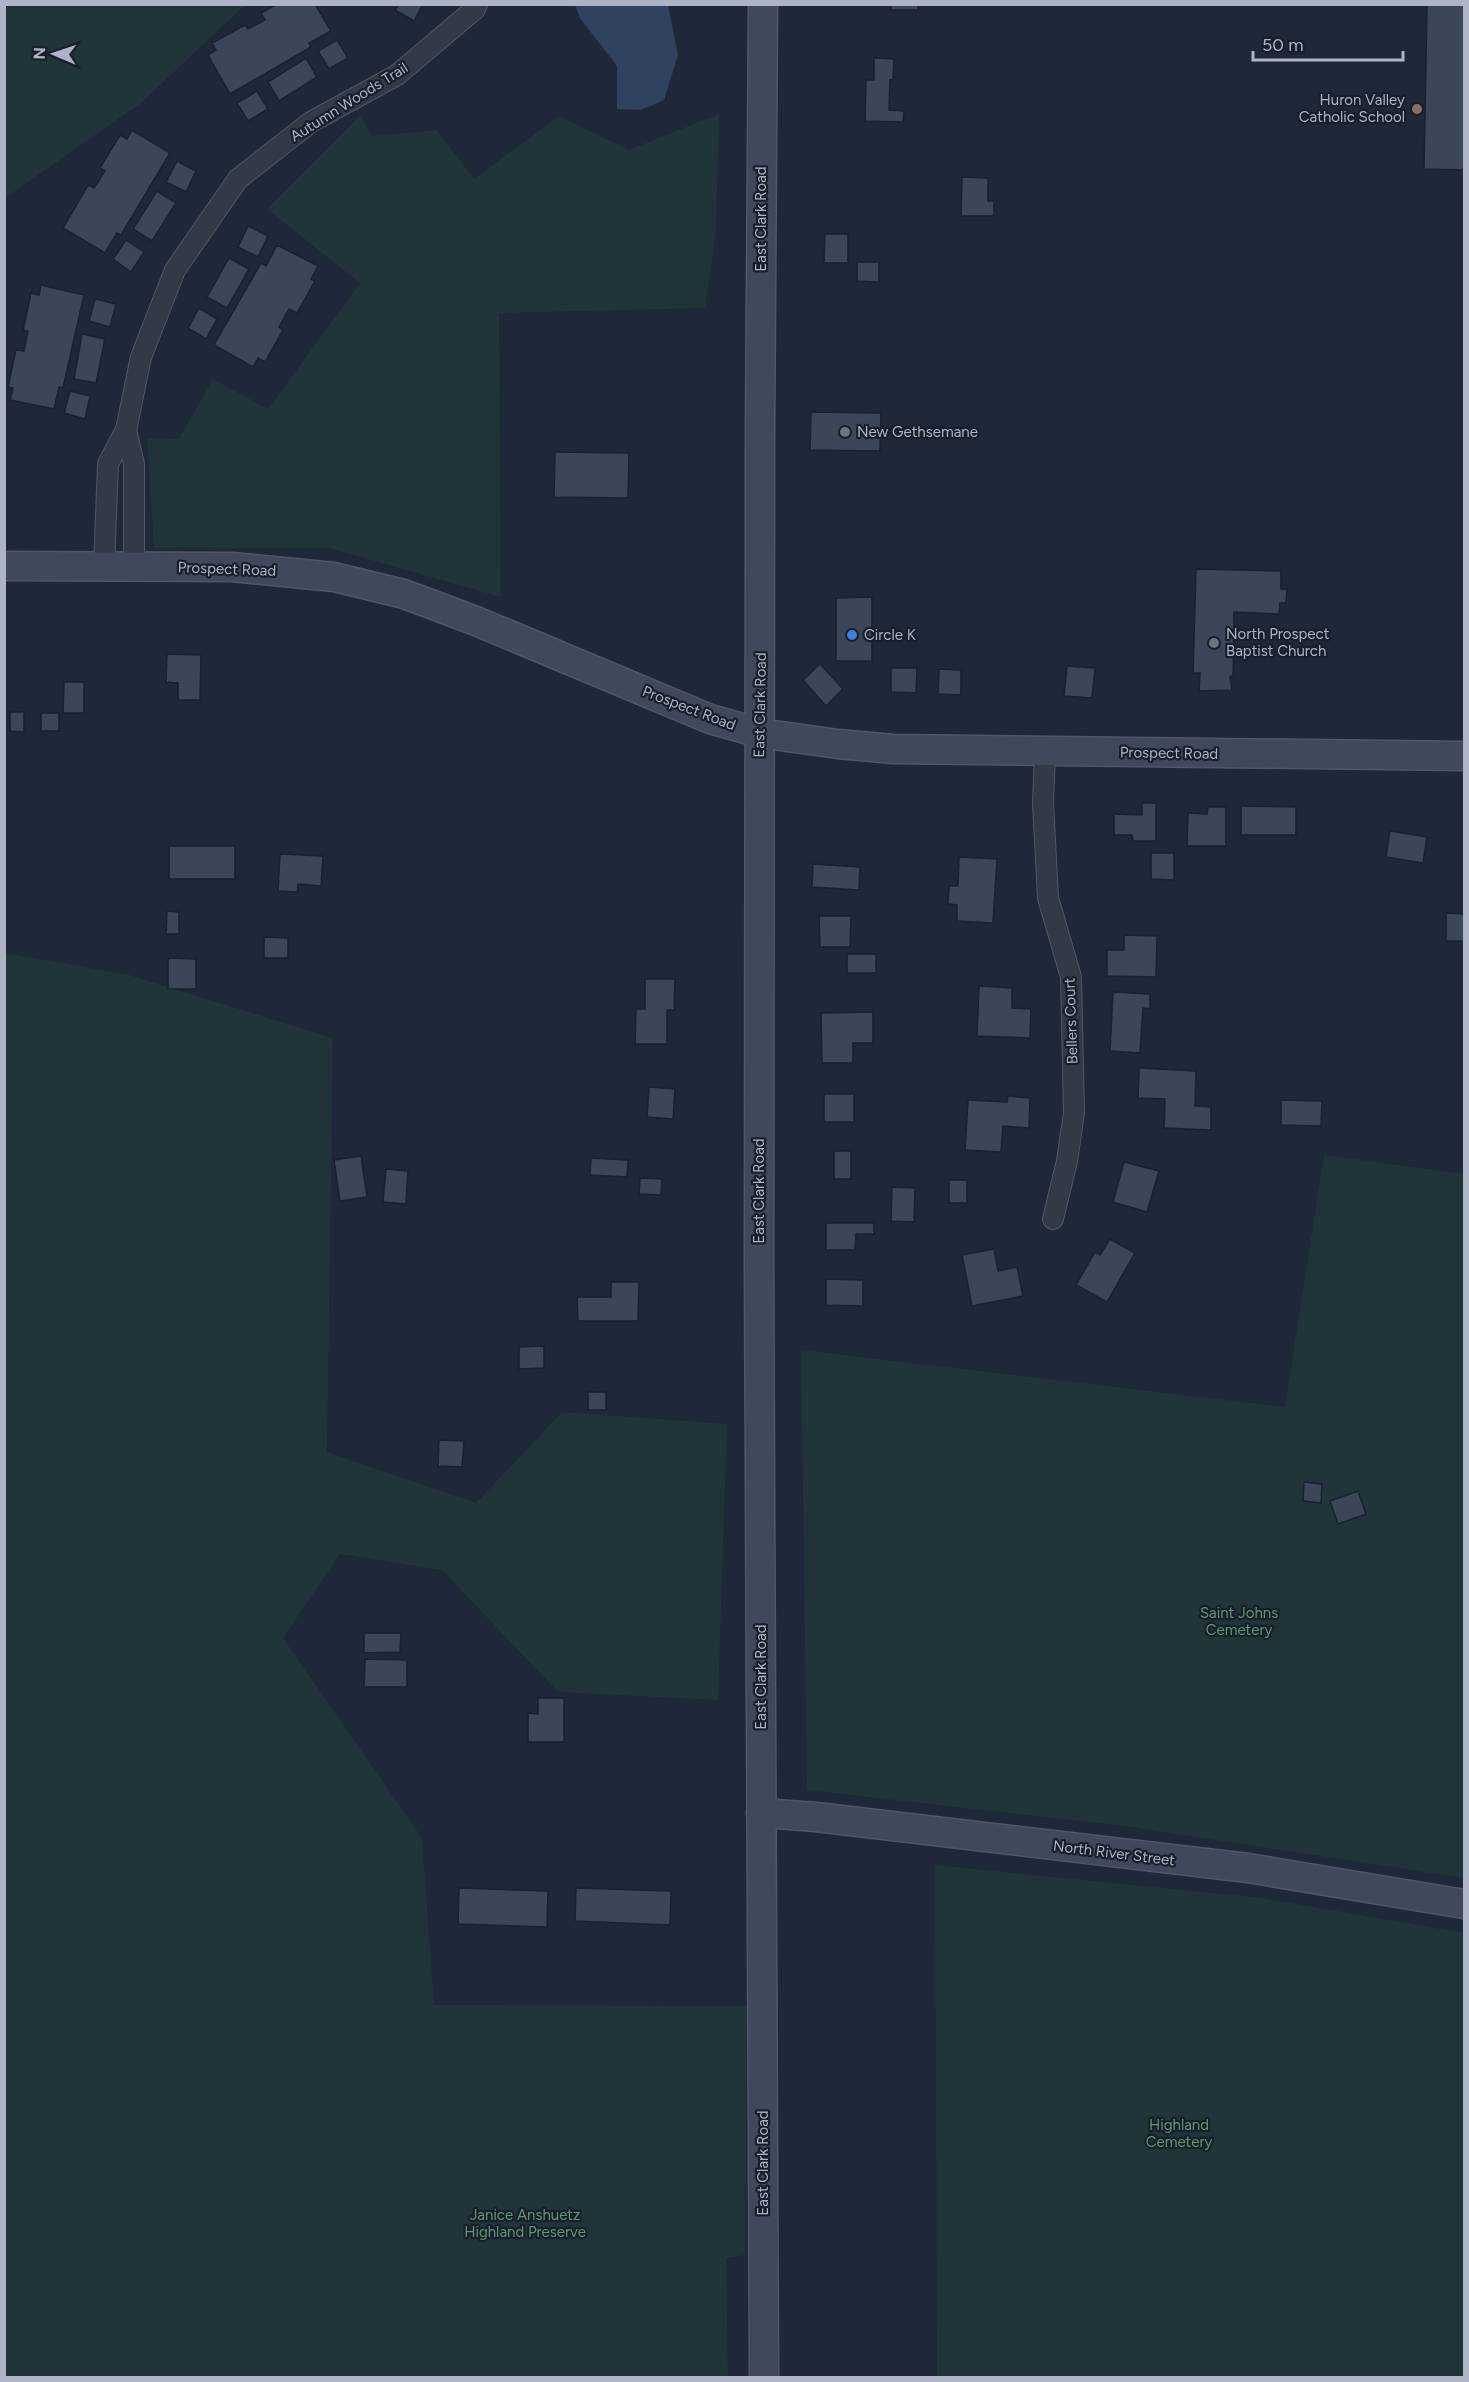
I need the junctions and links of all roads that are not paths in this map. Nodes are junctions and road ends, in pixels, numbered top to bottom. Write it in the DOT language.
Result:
graph roads {
  1 [pos="477,4"];
  2 [pos="763,4"];
  3 [pos="126,430"];
  4 [pos="4,566"];
  5 [pos="104,567"];
  6 [pos="134,567"];
  7 [pos="760,733"];
  8 [pos="1045,752"];
  9 [pos="1464,756"];
  10 [pos="1053,1219"];
  11 [pos="761,1813"];
  12 [pos="1464,1904"];
  13 [pos="764,2378"];
  1 -- 3 [label="street, Autumn Woods Trail"];
  2 -- 7 [label="main road, East Clark Road"];
  3 -- 5 [label="street, Autumn Woods Trail"];
  3 -- 6 [label="street, Autumn Woods Trail"];
  4 -- 5 [label="main road, Prospect Road"];
  5 -- 6 [label="main road, Prospect Road"];
  6 -- 7 [label="main road, Prospect Road"];
  7 -- 8 [label="main road, Prospect Road"];
  7 -- 11 [label="main road, East Clark Road"];
  8 -- 9 [label="main road, Prospect Road"];
  8 -- 10 [label="street, Bellers Court"];
  11 -- 12 [label="main road, North River Street"];
  11 -- 13 [label="main road, East Clark Road"];
}
